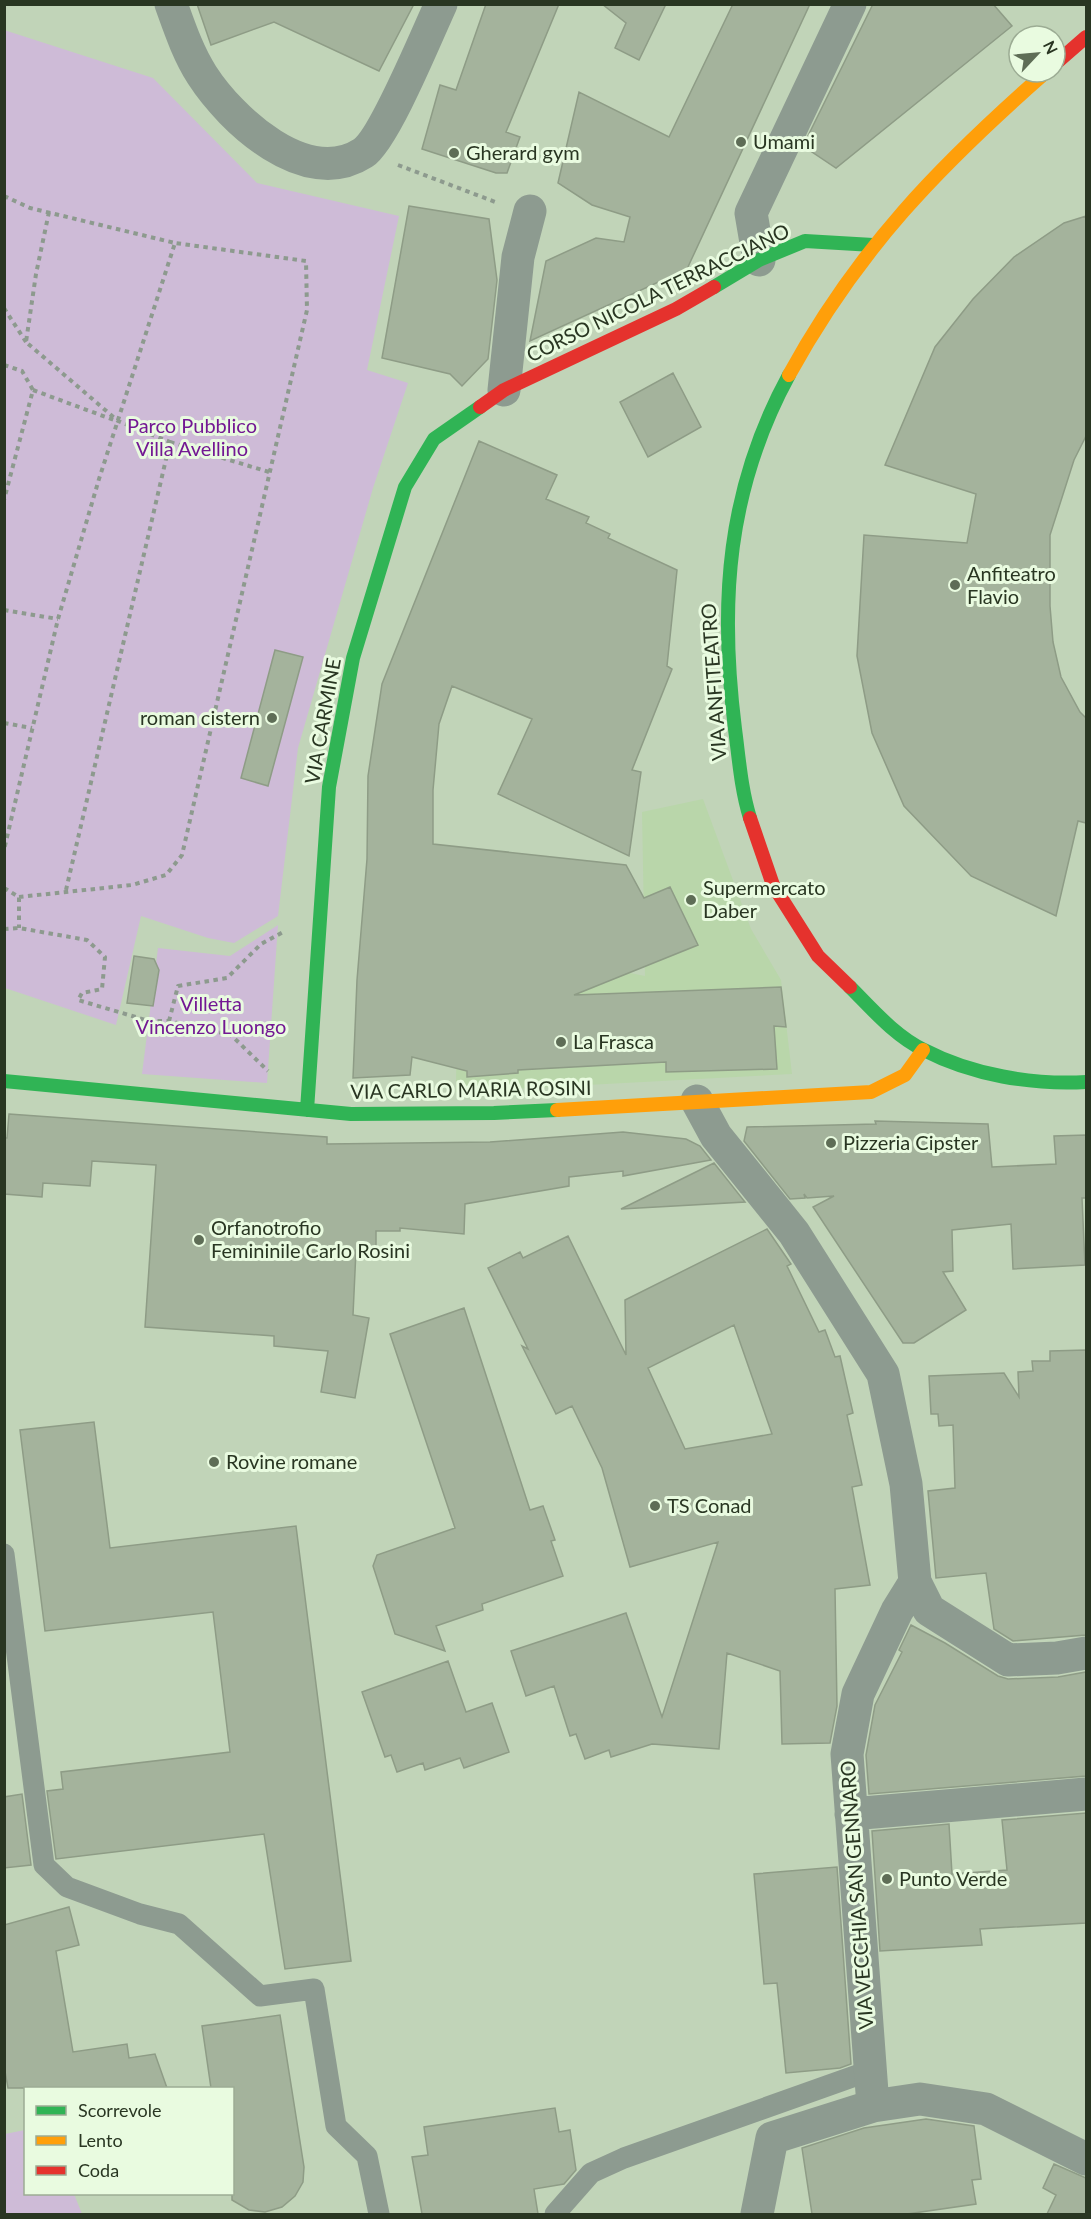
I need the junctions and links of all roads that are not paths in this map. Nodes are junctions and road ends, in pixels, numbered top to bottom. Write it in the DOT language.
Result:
graph roads {
  1 [pos="171,4"];
  2 [pos="441,4"];
  3 [pos="850,4"];
  4 [pos="1086,36"];
  5 [pos="1067,53"];
  6 [pos="1032,84"];
  7 [pos="530,212"];
  8 [pos="873,245"];
  9 [pos="759,260"];
  10 [pos="504,390"];
  11 [pos="923,1050"];
  12 [pos="4,1082"];
  13 [pos="1086,1082"];
  14 [pos="697,1101"];
  15 [pos="307,1110"];
  16 [pos="4,1554"];
  17 [pos="915,1582"];
  18 [pos="1086,1653"];
  19 [pos="1086,1794"];
  20 [pos="851,1814"];
  21 [pos="869,2071"];
  22 [pos="873,2106"];
  23 [pos="1086,2159"];
  24 [pos="379,2214"];
  25 [pos="555,2214"];
  26 [pos="757,2214"];
  1 -- 2 [label="street"];
  3 -- 9 [label="street"];
  4 -- 5 [label="street"];
  6 -- 8 [label="street"];
  7 -- 10 [label="street"];
  8 -- 9 [label="street, CORSO NICOLA TERRACCIANO"];
  8 -- 11 [label="street, VIA ANFITEATRO"];
  9 -- 10 [label="street, CORSO NICOLA TERRACCIANO"];
  10 -- 15 [label="street, VIA CARMINE"];
  11 -- 13 [label="street, VIA ANFITEATRO"];
  11 -- 14 [label="street, VIA CARLO MARIA ROSINI"];
  12 -- 15 [label="street, VIA CARLO MARIA ROSINI"];
  14 -- 15 [label="street, VIA CARLO MARIA ROSINI"];
  14 -- 17 [label="street"];
  16 -- 24 [label="lane"];
  17 -- 18 [label="street"];
  17 -- 20 [label="street, VIA VECCHIA SAN GENNARO"];
  19 -- 20 [label="street"];
  20 -- 21 [label="street, VIA VECCHIA SAN GENNARO"];
  21 -- 22 [label="street, VIA VECCHIA SAN GENNARO"];
  21 -- 25 [label="lane"];
  22 -- 23 [label="street"];
  22 -- 26 [label="street"];
}
